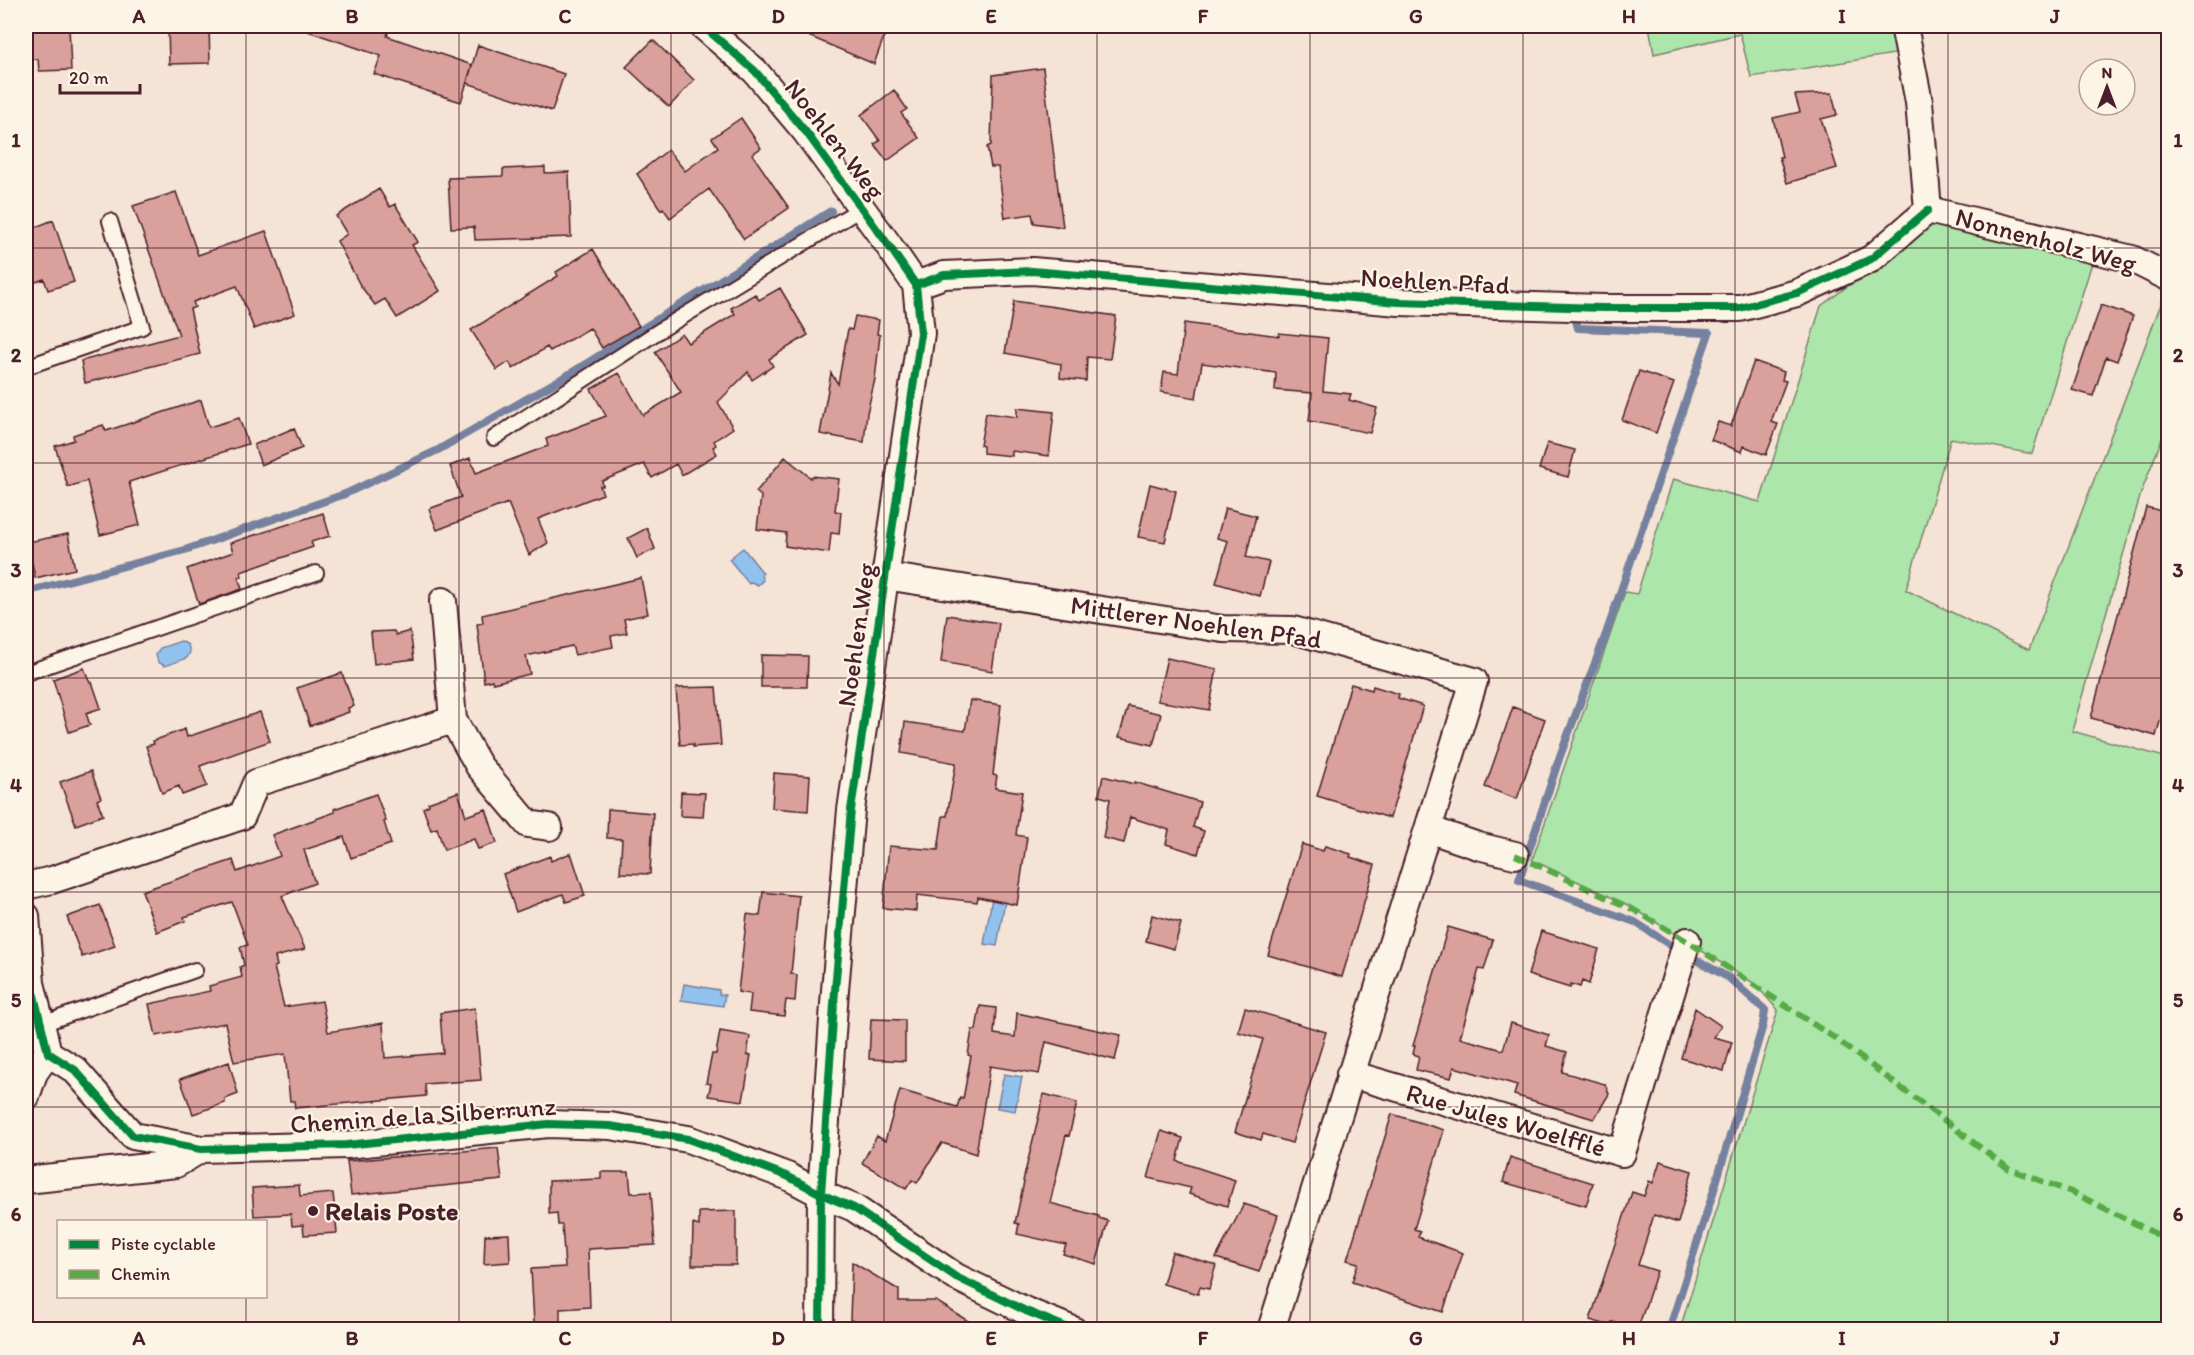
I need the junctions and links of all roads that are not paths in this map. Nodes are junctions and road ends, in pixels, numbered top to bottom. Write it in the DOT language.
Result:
graph roads {
  1 [pos="703,26"];
  2 [pos="1904,26"];
  3 [pos="862,208"];
  4 [pos="1928,210"];
  5 [pos="110,221"];
  6 [pos="2169,277"];
  7 [pos="916,285"];
  8 [pos="26,367"];
  9 [pos="494,438"];
  10 [pos="316,573"];
  11 [pos="885,576"];
  12 [pos="443,601"];
  13 [pos="26,673"];
  14 [pos="453,720"];
  15 [pos="549,828"];
  16 [pos="1428,829"];
  17 [pos="1515,855"];
  18 [pos="26,886"];
  19 [pos="26,915"];
  20 [pos="1687,941"];
  21 [pos="195,970"];
  22 [pos="42,1024"];
  23 [pos="48,1053"];
  24 [pos="1350,1074"];
  25 [pos="26,1097"];
  26 [pos="133,1136"];
  27 [pos="201,1149"];
  28 [pos="121,1170"];
  29 [pos="26,1180"];
  30 [pos="821,1194"];
  31 [pos="820,1329"];
  32 [pos="1073,1329"];
  33 [pos="1271,1329"];
  1 -- 3 [label="street, Noehlen Weg"];
  2 -- 4 [label="street, Nonnenholz Weg"];
  3 -- 7 [label="street, Noehlen Weg"];
  3 -- 9 [label="lane"];
  4 -- 6 [label="street, Nonnenholz Weg"];
  4 -- 7 [label="street, Noehlen Pfad"];
  5 -- 8 [label="lane"];
  7 -- 11 [label="street, Noehlen Weg"];
  10 -- 13 [label="lane"];
  11 -- 16 [label="street, Mittlerer Noehlen Pfad"];
  11 -- 30 [label="street, Noehlen Weg"];
  12 -- 14 [label="street"];
  14 -- 15 [label="street"];
  14 -- 18 [label="street"];
  16 -- 17 [label="street"];
  16 -- 24 [label="street"];
  19 -- 22 [label="street"];
  20 -- 24 [label="street, Rue Jules Woelfflé"];
  21 -- 22 [label="lane"];
  22 -- 23 [label="street"];
  23 -- 25 [label="street"];
  23 -- 26 [label="street"];
  24 -- 33 [label="street"];
  26 -- 27 [label="street, Chemin de la Silberrunz"];
  26 -- 28 [label="street"];
  27 -- 28 [label="street, Chemin de la Silberrunz"];
  27 -- 30 [label="street, Chemin de la Silberrunz"];
  28 -- 29 [label="street, Chemin de la Silberrunz"];
  30 -- 31 [label="street, Noehlen Weg"];
  30 -- 32 [label="street, Chemin de la Silberrunz"];
}
